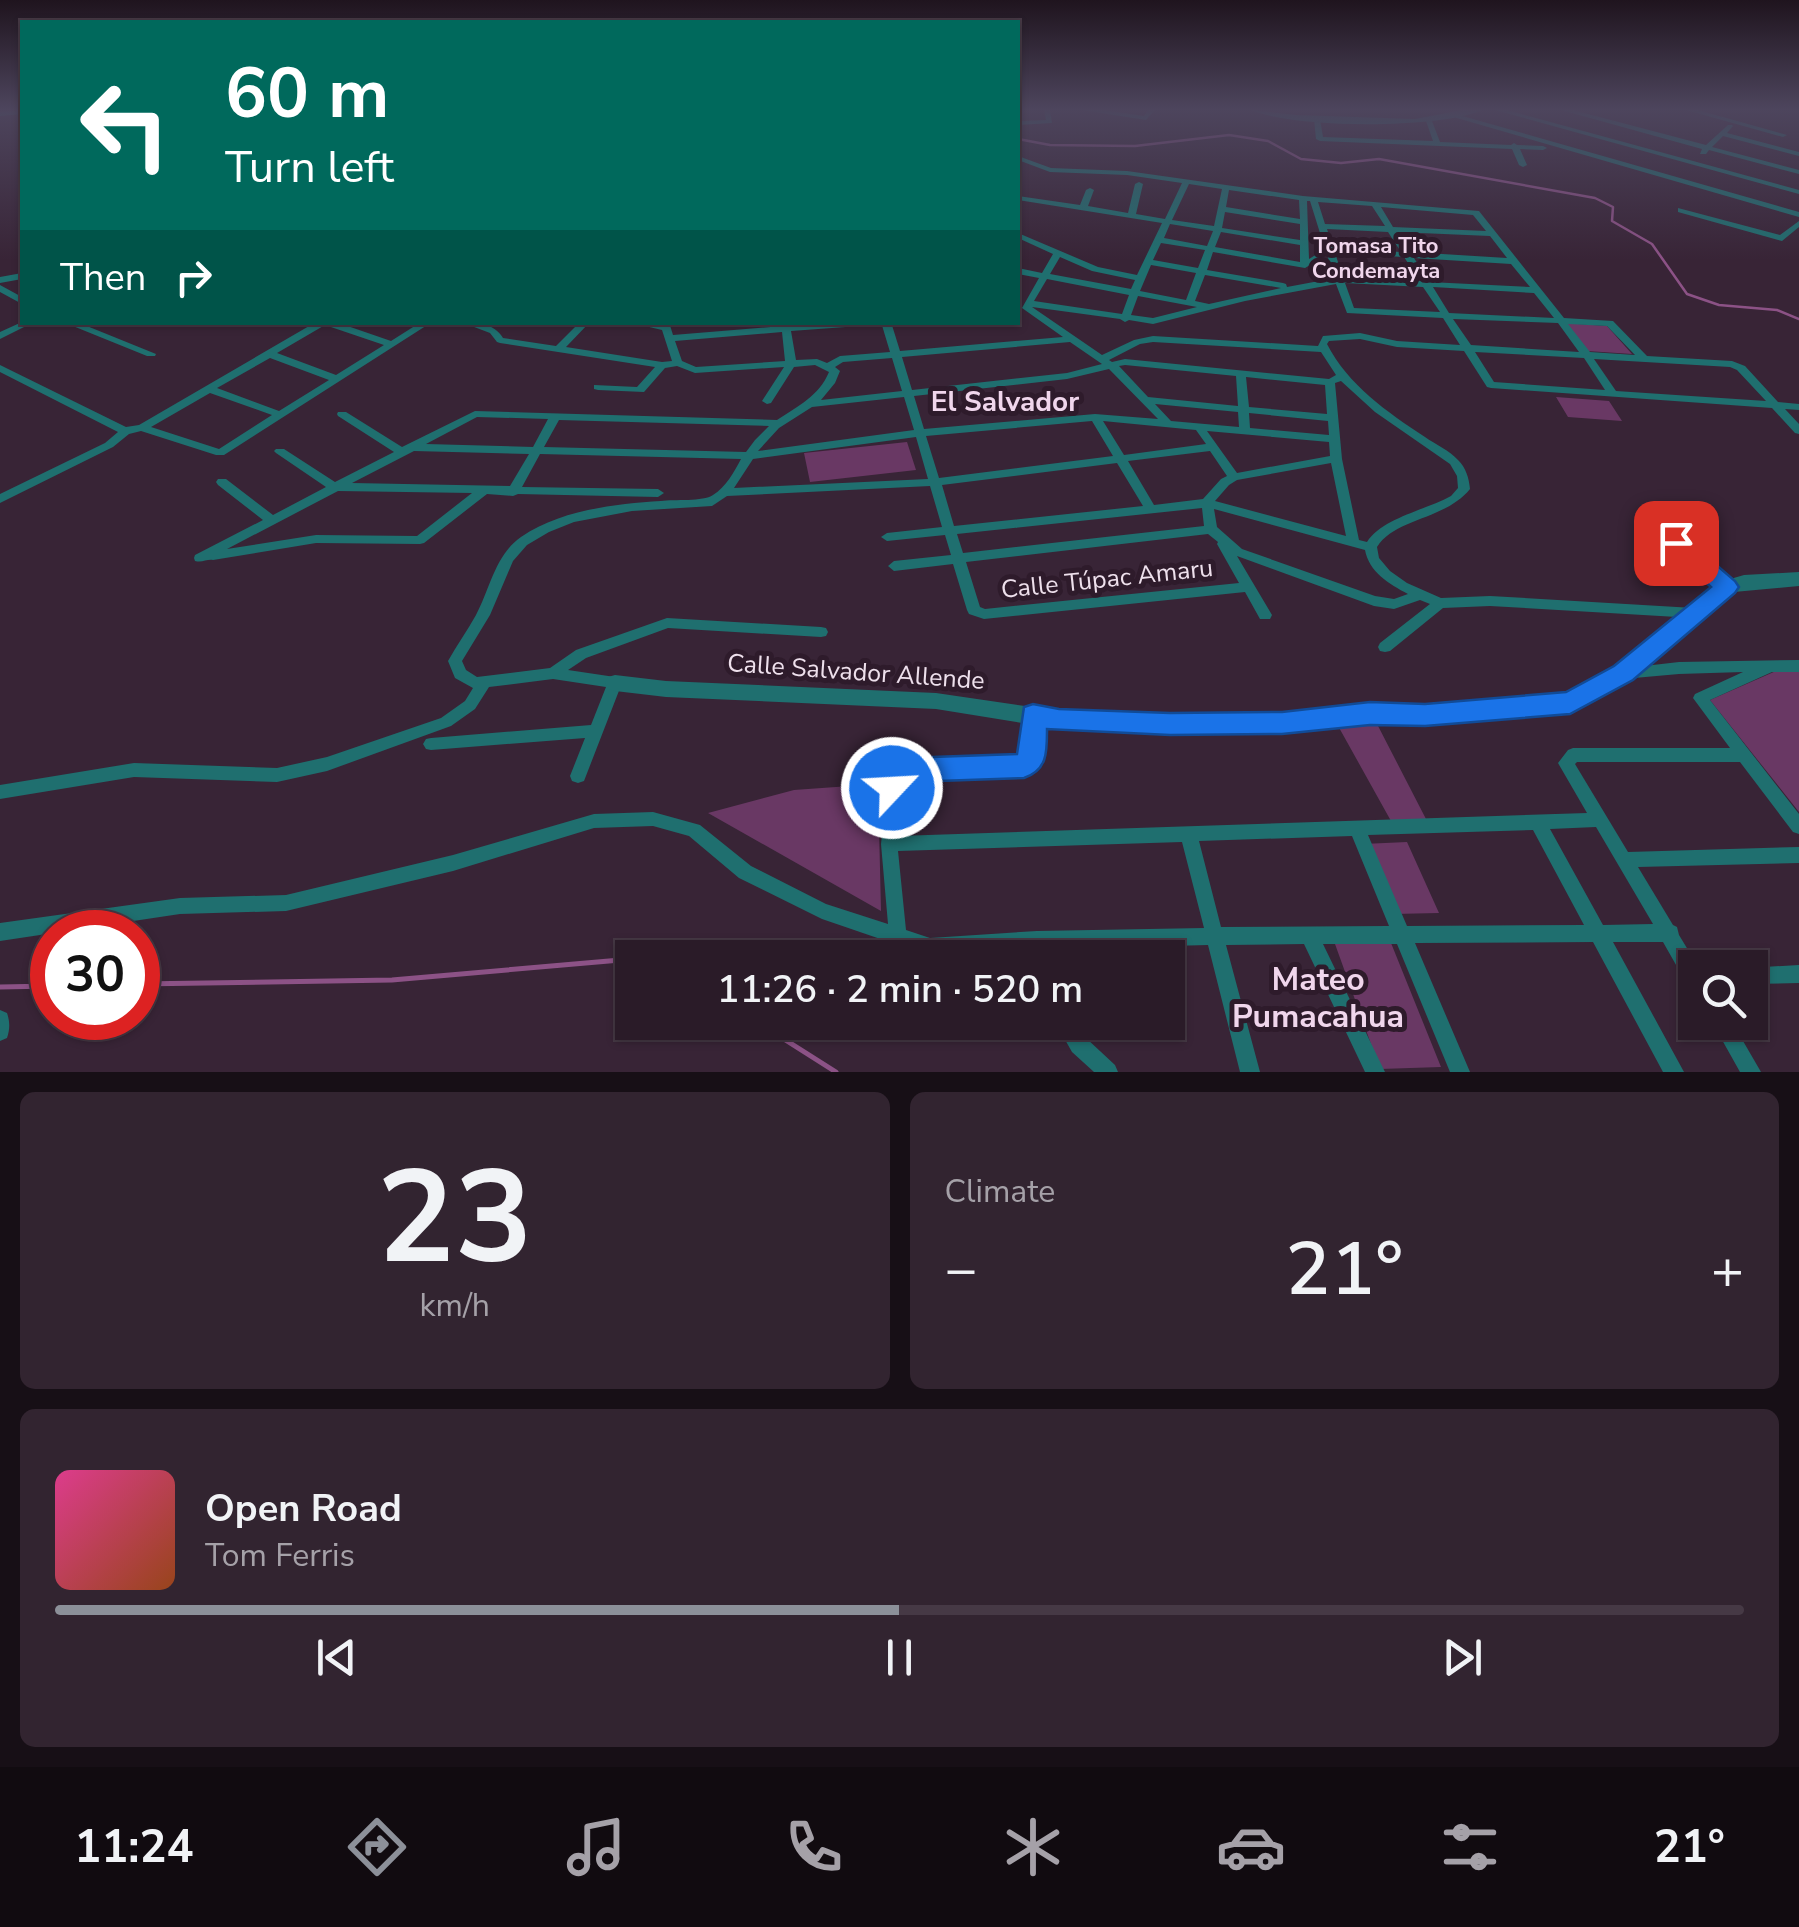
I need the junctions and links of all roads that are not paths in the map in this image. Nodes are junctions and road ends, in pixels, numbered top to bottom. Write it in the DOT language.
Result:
graph roads {
  1 [pos="1023,160"];
  2 [pos="1521,160"];
  3 [pos="1608,160"];
  4 [pos="1682,160"];
  5 [pos="1692,160"];
  6 [pos="1754,160"];
  7 [pos="1689,162"];
  8 [pos="1523,165"];
  9 [pos="1799,172"];
  10 [pos="1668,178"];
  11 [pos="1187,182"];
  12 [pos="1139,184"];
  13 [pos="1226,187"];
  14 [pos="1090,190"];
  15 [pos="1799,192"];
  16 [pos="1020,198"];
  17 [pos="1741,198"];
  18 [pos="1308,199"];
  19 [pos="1374,203"];
  20 [pos="1083,208"];
  21 [pos="1221,209"];
  22 [pos="1681,210"];
  23 [pos="1131,216"];
  24 [pos="1799,219"];
  25 [pos="1716,220"];
  26 [pos="1167,221"];
  27 [pos="1304,222"];
  28 [pos="1323,226"];
  29 [pos="1218,228"];
  30 [pos="1391,230"];
  31 [pos="1492,234"];
  32 [pos="1020,236"];
  33 [pos="1159,240"];
  34 [pos="1305,242"];
  35 [pos="1210,248"];
  36 [pos="1329,250"];
  37 [pos="1058,252"];
  38 [pos="1406,255"];
  39 [pos="1512,261"];
  40 [pos="1148,262"];
  41 [pos="1306,265"];
  42 [pos="1201,271"];
  43 [pos="1020,272"];
  44 [pos="1042,276"];
  45 [pos="1140,278"];
  46 [pos="1341,280"];
  47 [pos="1424,284"];
  48 [pos="1293,288"];
  49 [pos="1534,290"];
  50 [pos="1136,292"];
  51 [pos="1190,302"];
  52 [pos="1028,303"];
  53 [pos="1208,307"];
  54 [pos="1443,316"];
  55 [pos="1126,319"];
  56 [pos="1558,321"];
  57 [pos="24,325"];
  58 [pos="74,325"];
  59 [pos="104,325"];
  60 [pos="320,325"];
  61 [pos="334,325"];
  62 [pos="423,325"];
  63 [pos="475,325"];
  64 [pos="583,325"];
  65 [pos="664,325"];
  66 [pos="835,325"];
  67 [pos="887,325"];
  68 [pos="786,329"];
  69 [pos="91,332"];
  70 [pos="0,336"];
  71 [pos="670,338"];
  72 [pos="1074,339"];
  73 [pos="392,345"];
  74 [pos="1463,347"];
  75 [pos="1324,348"];
  76 [pos="558,349"];
  77 [pos="151,354"];
  78 [pos="270,354"];
  79 [pos="896,355"];
  80 [pos="1588,355"];
  81 [pos="1644,359"];
  82 [pos="1106,362"];
  83 [pos="678,363"];
  84 [pos="662,364"];
  85 [pos="791,364"];
  86 [pos="829,366"];
  87 [pos="0,368"];
  88 [pos="1241,373"];
  89 [pos="1342,376"];
  90 [pos="337,380"];
  91 [pos="1330,382"];
  92 [pos="598,387"];
  93 [pos="208,389"];
  94 [pos="906,392"];
  95 [pos="1612,393"];
  96 [pos="1146,400"];
  97 [pos="767,401"];
  98 [pos="812,404"];
  99 [pos="1777,406"];
  100 [pos="1244,408"];
  101 [pos="1799,408"];
  102 [pos="342,414"];
  103 [pos="281,415"];
  104 [pos="555,417"];
  105 [pos="1095,417"];
  106 [pos="1333,418"];
  107 [pos="1166,422"];
  108 [pos="779,423"];
  109 [pos="1198,425"];
  110 [pos="142,428"];
  111 [pos="1244,430"];
  112 [pos="125,431"];
  113 [pos="1799,431"];
  114 [pos="920,433"];
  115 [pos="1335,439"];
  116 [pos="1212,446"];
  117 [pos="405,449"];
  118 [pos="536,450"];
  119 [pos="280,451"];
  120 [pos="750,456"];
  121 [pos="1120,458"];
  122 [pos="1336,458"];
  123 [pos="1234,477"];
  124 [pos="222,482"];
  125 [pos="936,482"];
  126 [pos="334,486"];
  127 [pos="484,491"];
  128 [pos="513,492"];
  129 [pos="725,492"];
  130 [pos="658,494"];
  131 [pos="0,500"];
  132 [pos="1207,503"];
  133 [pos="1150,509"];
  134 [pos="272,520"];
  135 [pos="951,530"];
  136 [pos="1211,530"];
  137 [pos="887,537"];
  138 [pos="1353,542"];
  139 [pos="1676,543"];
  140 [pos="1223,544"];
  141 [pos="1369,546"];
  142 [pos="959,558"];
  143 [pos="894,566"];
  144 [pos="1799,579"];
  145 [pos="1246,587"];
  146 [pos="1727,587"];
  147 [pos="1420,595"];
  148 [pos="1440,603"];
  149 [pos="1694,613"];
  150 [pos="1266,615"];
  151 [pos="821,632"];
  152 [pos="1385,647"];
  153 [pos="1772,666"];
  154 [pos="1799,666"];
  155 [pos="553,673"];
  156 [pos="1624,673"];
  157 [pos="484,682"];
  158 [pos="615,683"];
  159 [pos="1033,715"];
  160 [pos="596,731"];
  161 [pos="431,744"];
  162 [pos="1744,755"];
  163 [pos="578,776"];
  164 [pos="0,792"];
  165 [pos="1601,820"];
  166 [pos="1538,822"];
  167 [pos="1799,827"];
  168 [pos="1356,829"];
  169 [pos="1189,836"];
  170 [pos="888,844"];
  171 [pos="1799,856"];
  172 [pos="1626,860"];
  173 [pos="0,932"];
  174 [pos="1404,933"];
  175 [pos="1598,933"];
  176 [pos="1671,933"];
  177 [pos="898,935"];
  178 [pos="1310,935"];
  179 [pos="1216,936"];
  180 [pos="910,940"];
  181 [pos="1087,940"];
  182 [pos="1680,950"];
  183 [pos="1799,974"];
  184 [pos="1768,975"];
  185 [pos="0,1020"];
  186 [pos="0,1032"];
  187 [pos="1077,1040"];
  188 [pos="1732,1040"];
  189 [pos="1108,1072"];
  190 [pos="1250,1072"];
  191 [pos="1375,1072"];
  192 [pos="1460,1072"];
  193 [pos="1674,1072"];
  194 [pos="1751,1072"];
  1 -- 11 [label="street"];
  2 -- 8 [label="street"];
  3 -- 10 [label="street"];
  4 -- 7 [label="street"];
  5 -- 7 [label="street"];
  6 -- 9 [label="street"];
  7 -- 10 [label="street"];
  7 -- 15 [label="street"];
  10 -- 17 [label="street"];
  11 -- 13 [label="street"];
  11 -- 26 [label="street"];
  12 -- 23 [label="street"];
  13 -- 18 [label="street"];
  13 -- 21 [label="street"];
  14 -- 20 [label="street"];
  16 -- 20 [label="street"];
  17 -- 24 [label="street"];
  17 -- 25 [label="street"];
  18 -- 19 [label="street"];
  18 -- 27 [label="street"];
  18 -- 28 [label="street"];
  19 -- 30 [label="street"];
  19 -- 31 [label="street"];
  20 -- 23 [label="street"];
  21 -- 27 [label="street"];
  21 -- 29 [label="street"];
  22 -- 25 [label="street"];
  23 -- 26 [label="street"];
  24 -- 25 [label="street"];
  26 -- 29 [label="street"];
  26 -- 33 [label="street"];
  27 -- 34 [label="street"];
  28 -- 30 [label="street"];
  28 -- 36 [label="street"];
  29 -- 34 [label="street"];
  29 -- 35 [label="street"];
  30 -- 31 [label="street"];
  30 -- 38 [label="street"];
  31 -- 39 [label="street"];
  32 -- 37 [label="street"];
  33 -- 35 [label="street"];
  33 -- 40 [label="street"];
  34 -- 41 [label="street"];
  35 -- 41 [label="street"];
  35 -- 42 [label="street"];
  36 -- 38 [label="street"];
  36 -- 41 [label="street"];
  36 -- 46 [label="street"];
  37 -- 44 [label="street"];
  37 -- 45 [label="street"];
  38 -- 39 [label="street"];
  38 -- 47 [label="street"];
  39 -- 49 [label="street"];
  40 -- 42 [label="street"];
  40 -- 45 [label="street"];
  42 -- 48 [label="street"];
  42 -- 51 [label="street"];
  43 -- 44 [label="street"];
  44 -- 50 [label="street"];
  44 -- 52 [label="street"];
  45 -- 50 [label="street"];
  46 -- 47 [label="street"];
  46 -- 48 [label="street"];
  46 -- 54 [label="street"];
  47 -- 49 [label="street"];
  47 -- 54 [label="street"];
  48 -- 53 [label="street"];
  49 -- 56 [label="street"];
  50 -- 51 [label="street"];
  50 -- 55 [label="street"];
  51 -- 53 [label="street"];
  52 -- 55 [label="street"];
  52 -- 72 [label="street"];
  53 -- 55 [label="street"];
  54 -- 56 [label="street"];
  54 -- 74 [label="street"];
  56 -- 80 [label="street"];
  56 -- 81 [label="street"];
  57 -- 70 [label="street"];
  58 -- 69 [label="street"];
  59 -- 69 [label="street"];
  60 -- 78 [label="street"];
  61 -- 73 [label="street"];
  62 -- 73 [label="street"];
  63 -- 76 [label="street"];
  64 -- 76 [label="street"];
  65 -- 71 [label="street"];
  66 -- 68 [label="street"];
  67 -- 79 [label="street"];
  68 -- 71 [label="street"];
  68 -- 85 [label="street"];
  69 -- 77 [label="street"];
  71 -- 83 [label="street"];
  72 -- 79 [label="street"];
  72 -- 82 [label="street"];
  73 -- 90 [label="street"];
  74 -- 75 [label="street"];
  74 -- 80 [label="street"];
  74 -- 95 [label="street"];
  75 -- 82 [label="street"];
  75 -- 89 [label="street"];
  76 -- 84 [label="street"];
  78 -- 90 [label="street"];
  78 -- 93 [label="street"];
  79 -- 86 [label="street"];
  79 -- 94 [label="street"];
  80 -- 81 [label="street"];
  80 -- 95 [label="street"];
  81 -- 99 [label="street"];
  82 -- 88 [label="street"];
  82 -- 94 [label="street"];
  82 -- 96 [label="street"];
  83 -- 84 [label="street"];
  83 -- 85 [label="street"];
  84 -- 92 [label="street"];
  85 -- 86 [label="street"];
  85 -- 97 [label="street"];
  86 -- 98 [label="street"];
  87 -- 112 [label="street"];
  88 -- 91 [label="street"];
  88 -- 100 [label="street"];
  89 -- 91 [label="street"];
  89 -- 141 [label="street"];
  90 -- 103 [label="street"];
  91 -- 106 [label="street"];
  93 -- 103 [label="street"];
  93 -- 110 [label="street"];
  94 -- 98 [label="street"];
  94 -- 114 [label="street"];
  95 -- 99 [label="street"];
  96 -- 100 [label="street"];
  96 -- 107 [label="street"];
  98 -- 108 [label="street"];
  99 -- 101 [label="street"];
  99 -- 113 [label="street"];
  100 -- 106 [label="street"];
  100 -- 111 [label="street"];
  102 -- 117 [label="street"];
  103 -- 110 [label="street"];
  104 -- 108 [label="street"];
  104 -- 117 [label="street"];
  104 -- 118 [label="street"];
  105 -- 107 [label="street"];
  105 -- 114 [label="street"];
  105 -- 121 [label="street"];
  106 -- 115 [label="street"];
  107 -- 109 [label="street"];
  108 -- 120 [label="street"];
  109 -- 111 [label="street"];
  109 -- 116 [label="street"];
  110 -- 112 [label="street"];
  111 -- 115 [label="street"];
  112 -- 131 [label="street"];
  114 -- 120 [label="street"];
  114 -- 125 [label="street"];
  115 -- 122 [label="street"];
  116 -- 121 [label="street"];
  116 -- 123 [label="street"];
  117 -- 118 [label="street"];
  117 -- 126 [label="street"];
  118 -- 120 [label="street"];
  118 -- 128 [label="street"];
  119 -- 126 [label="street"];
  120 -- 129 [label="street"];
  121 -- 125 [label="street"];
  121 -- 133 [label="street"];
  122 -- 123 [label="street"];
  122 -- 138 [label="street"];
  123 -- 132 [label="street"];
  124 -- 134 [label="street"];
  125 -- 129 [label="street"];
  125 -- 135 [label="street"];
  126 -- 127 [label="street"];
  126 -- 134 [label="street"];
  127 -- 128 [label="street"];
  127 -- 134 [label="street"];
  128 -- 130 [label="street"];
  129 -- 157 [label="street"];
  132 -- 133 [label="street"];
  132 -- 136 [label="street"];
  132 -- 138 [label="street"];
  133 -- 135 [label="street"];
  135 -- 137 [label="street"];
  135 -- 142 [label="street"];
  136 -- 140 [label="street"];
  136 -- 142 [label="street"];
  138 -- 141 [label="street"];
  139 -- 146 [label="street"];
  140 -- 145 [label="street"];
  140 -- 147 [label="street"];
  141 -- 147 [label="street"];
  142 -- 143 [label="street"];
  142 -- 145 [label="street, Calle Túpac Amaru"];
  144 -- 146 [label="street"];
  145 -- 150 [label="street"];
  146 -- 149 [label="street, Calle Salvador Allende"];
  147 -- 148 [label="street"];
  148 -- 149 [label="street"];
  148 -- 152 [label="street"];
  149 -- 156 [label="street, Calle Salvador Allende"];
  151 -- 155 [label="street"];
  153 -- 154 [label="street"];
  153 -- 156 [label="street"];
  153 -- 162 [label="street"];
  155 -- 157 [label="street"];
  155 -- 158 [label="street"];
  156 -- 159 [label="street, Calle Salvador Allende"];
  157 -- 164 [label="street"];
  158 -- 159 [label="street, Calle Salvador Allende"];
  158 -- 160 [label="street"];
  159 -- 170 [label="street"];
  160 -- 161 [label="street"];
  160 -- 163 [label="street"];
  162 -- 165 [label="street"];
  162 -- 167 [label="street"];
  165 -- 166 [label="street"];
  165 -- 172 [label="street"];
  166 -- 168 [label="street"];
  166 -- 175 [label="street"];
  168 -- 169 [label="street"];
  168 -- 174 [label="street"];
  169 -- 170 [label="street"];
  169 -- 179 [label="street"];
  170 -- 177 [label="street"];
  171 -- 172 [label="street"];
  172 -- 176 [label="street"];
  173 -- 177 [label="street"];
  174 -- 175 [label="street"];
  174 -- 178 [label="street"];
  174 -- 192 [label="street"];
  175 -- 176 [label="street"];
  175 -- 193 [label="street"];
  176 -- 182 [label="street"];
  177 -- 180 [label="street"];
  178 -- 179 [label="street"];
  178 -- 191 [label="street"];
  179 -- 181 [label="street"];
  179 -- 190 [label="street"];
  183 -- 184 [label="street"];
  185 -- 186 [label="street"];
  187 -- 189 [label="street"];
  188 -- 194 [label="street"];
}
